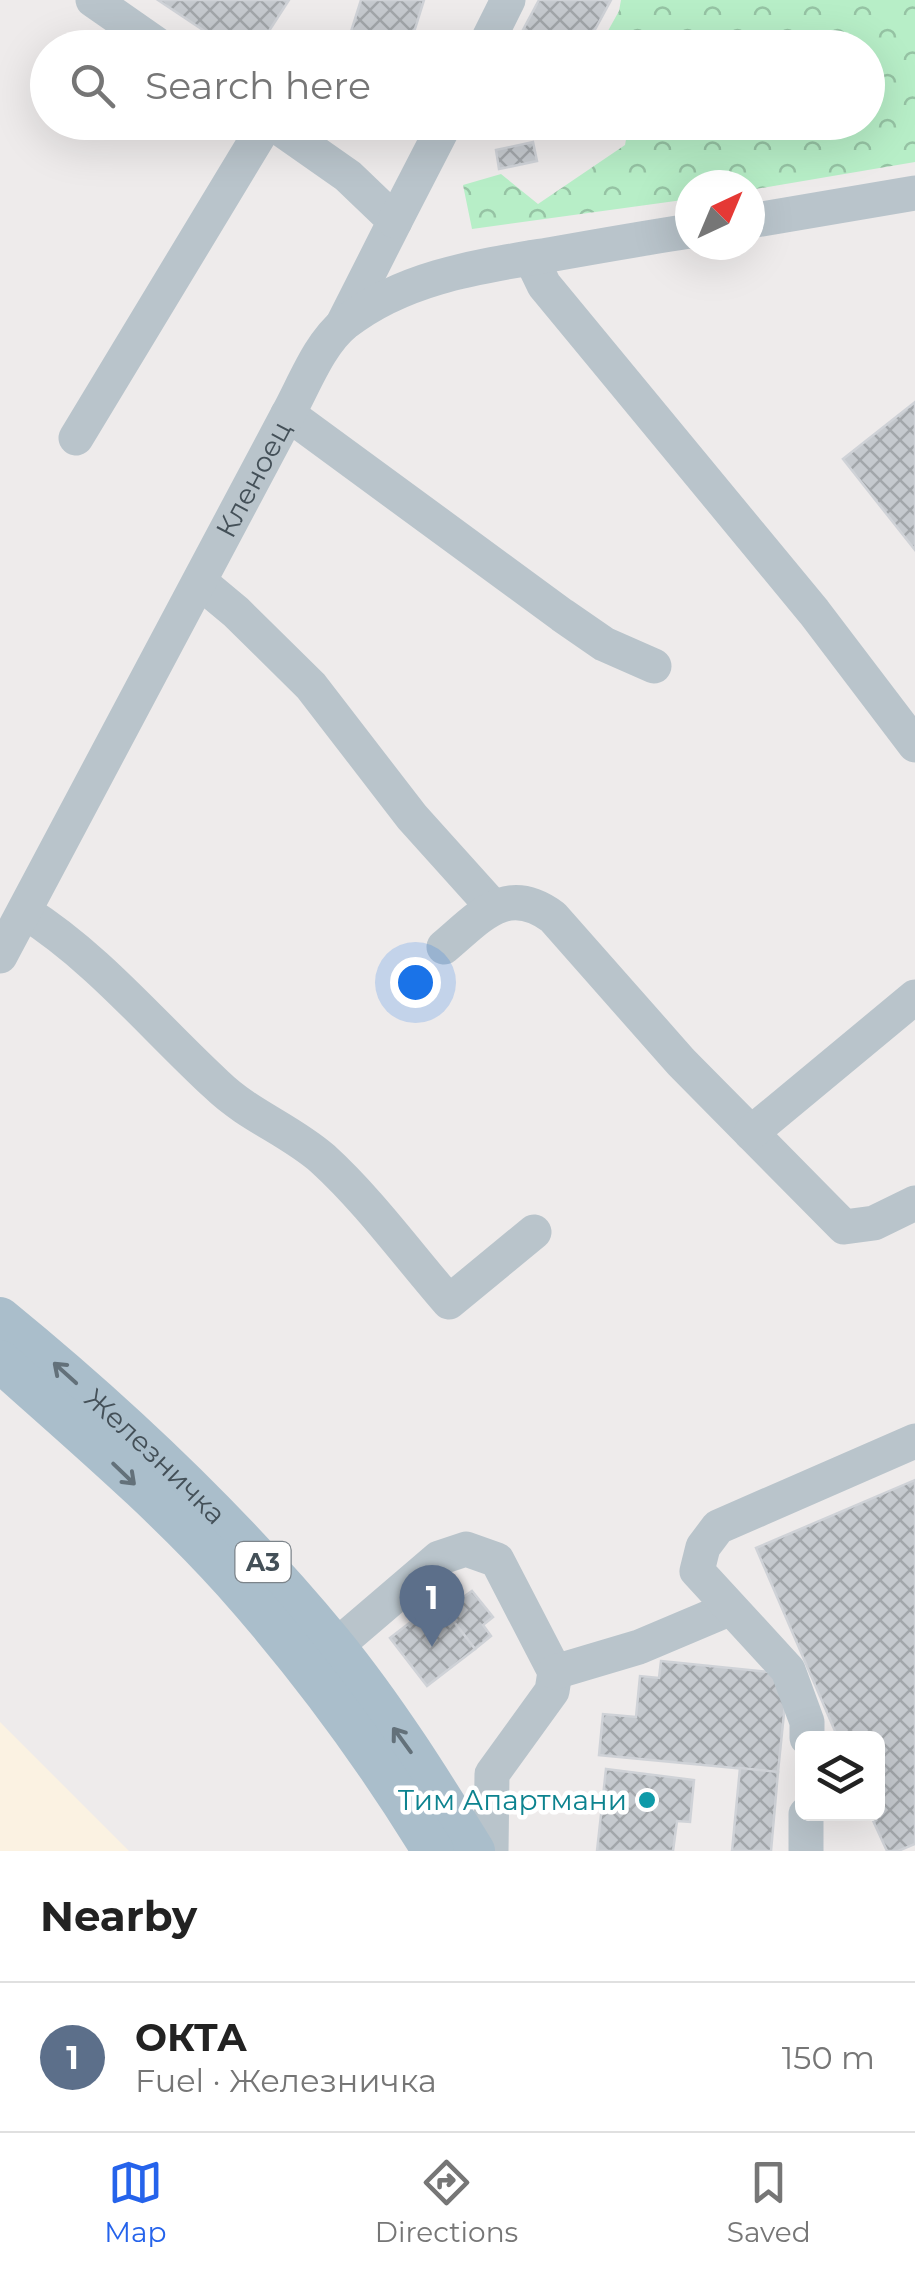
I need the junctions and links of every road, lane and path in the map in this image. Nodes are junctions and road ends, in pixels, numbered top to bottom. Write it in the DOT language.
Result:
graph roads {
  1 [pos="93,0"];
  2 [pos="508,0"];
  3 [pos="136,30"];
  4 [pos="493,30"];
  5 [pos="258,140"];
  6 [pos="295,140"];
  7 [pos="437,140"];
  8 [pos="915,192"];
  9 [pos="765,217"];
  10 [pos="396,221"];
  11 [pos="675,234"];
  12 [pos="530,258"];
  13 [pos="343,325"];
  14 [pos="288,414"];
  15 [pos="76,438"];
  16 [pos="200,582"];
  17 [pos="654,666"];
  18 [pos="915,745"];
  19 [pos="493,906"];
  20 [pos="25,912"];
  21 [pos="444,948"];
  22 [pos="0,956"];
  23 [pos="915,997"];
  24 [pos="751,1133"];
  25 [pos="915,1203"];
  26 [pos="534,1232"];
  27 [pos="0,1318"];
  28 [pos="0,1361"];
  29 [pos="915,1441"];
  30 [pos="729,1609"];
  31 [pos="335,1647"];
  32 [pos="555,1672"];
  33 [pos="806,1731"];
  34 [pos="806,1821"];
  35 [pos="433,1851"];
  36 [pos="474,1851"];
  37 [pos="491,1851"];
  38 [pos="806,1851"];
  1 -- 3 [label="street"];
  2 -- 4 [label="street"];
  5 -- 15 [label="street"];
  6 -- 10 [label="street"];
  7 -- 10 [label="street"];
  8 -- 9 [label="street"];
  10 -- 13 [label="street"];
  11 -- 12 [label="street, Кленоец"];
  12 -- 13 [label="street, Кленоец"];
  12 -- 18 [label="street"];
  13 -- 14 [label="street, Кленоец"];
  14 -- 16 [label="street, Кленоец"];
  14 -- 17 [label="street"];
  16 -- 19 [label="street"];
  16 -- 20 [label="street, Кленоец"];
  19 -- 21 [label="street"];
  19 -- 24 [label="street"];
  20 -- 22 [label="street, Кленоец"];
  20 -- 26 [label="street"];
  23 -- 24 [label="street"];
  24 -- 25 [label="street"];
  31 -- 27 [label="main road, Железничка / A3, one-way"];
  28 -- 35 [label="main road, Железничка / A3, one-way"];
  29 -- 30 [label="street"];
  30 -- 32 [label="street"];
  30 -- 33 [label="street"];
  31 -- 32 [label="street"];
  36 -- 31 [label="main road, Железничка / A3, one-way"];
  32 -- 37 [label="street"];
  34 -- 38 [label="street"];
}
